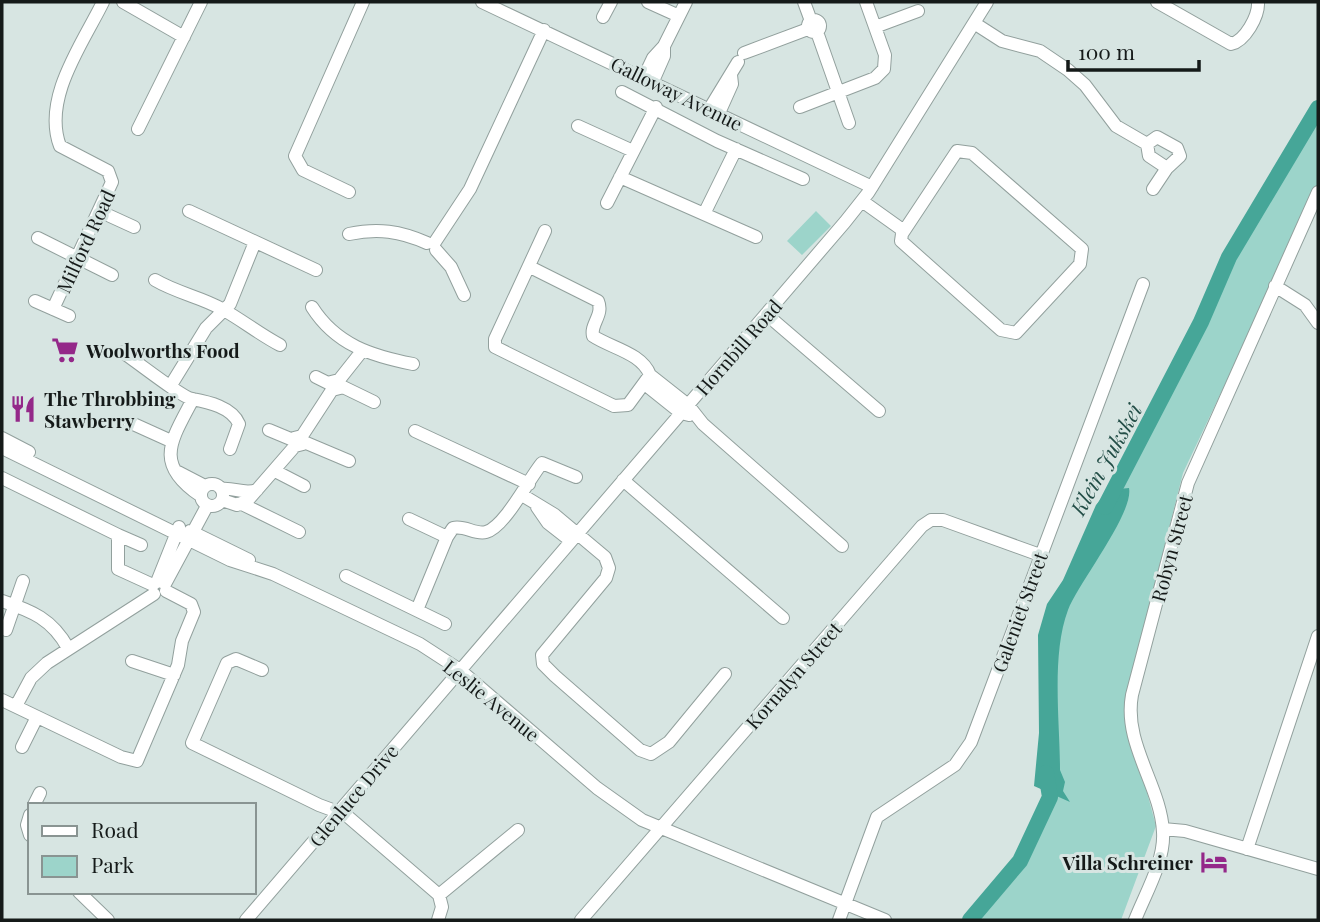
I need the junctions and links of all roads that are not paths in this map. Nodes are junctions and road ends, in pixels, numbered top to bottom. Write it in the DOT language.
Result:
graph roads {
  1 [pos="103,2"];
  2 [pos="123,2"];
  3 [pos="201,2"];
  4 [pos="363,2"];
  5 [pos="482,2"];
  6 [pos="611,2"];
  7 [pos="648,2"];
  8 [pos="686,2"];
  9 [pos="804,2"];
  10 [pos="866,2"];
  11 [pos="987,2"];
  12 [pos="1158,2"];
  13 [pos="1258,2"];
  14 [pos="918,11"];
  15 [pos="679,16"];
  16 [pos="603,17"];
  17 [pos="974,23"];
  18 [pos="812,27"];
  19 [pos="875,27"];
  20 [pos="544,30"];
  21 [pos="184,37"];
  22 [pos="648,79"];
  23 [pos="622,92"];
  24 [pos="838,92"];
  25 [pos="656,107"];
  26 [pos="800,107"];
  27 [pos="719,113"];
  28 [pos="849,123"];
  29 [pos="578,126"];
  30 [pos="138,129"];
  31 [pos="717,141"];
  32 [pos="1147,144"];
  33 [pos="736,149"];
  34 [pos="633,151"];
  35 [pos="1167,168"];
  36 [pos="620,177"];
  37 [pos="803,179"];
  38 [pos="872,187"];
  39 [pos="1153,189"];
  40 [pos="349,192"];
  41 [pos="1318,192"];
  42 [pos="862,201"];
  43 [pos="607,203"];
  44 [pos="99,211"];
  45 [pos="189,211"];
  46 [pos="704,215"];
  47 [pos="135,228"];
  48 [pos="545,230"];
  49 [pos="904,231"];
  50 [pos="349,234"];
  51 [pos="756,237"];
  52 [pos="38,238"];
  53 [pos="255,242"];
  54 [pos="432,245"];
  55 [pos="77,258"];
  56 [pos="530,267"];
  57 [pos="316,270"];
  58 [pos="112,275"];
  59 [pos="155,280"];
  60 [pos="1143,284"];
  61 [pos="1275,286"];
  62 [pos="464,295"];
  63 [pos="36,301"];
  64 [pos="312,307"];
  65 [pos="53,309"];
  66 [pos="225,310"];
  67 [pos="766,314"];
  68 [pos="69,316"];
  69 [pos="1318,323"];
  70 [pos="280,345"];
  71 [pos="362,351"];
  72 [pos="121,352"];
  73 [pos="414,364"];
  74 [pos="316,377"];
  75 [pos="648,380"];
  76 [pos="171,385"];
  77 [pos="335,385"];
  78 [pos="193,399"];
  79 [pos="374,402"];
  80 [pos="688,411"];
  81 [pos="879,411"];
  82 [pos="129,422"];
  83 [pos="269,430"];
  84 [pos="415,430"];
  85 [pos="2,438"];
  86 [pos="171,441"];
  87 [pos="299,441"];
  88 [pos="2,448"];
  89 [pos="230,449"];
  90 [pos="349,461"];
  91 [pos="275,471"];
  92 [pos="576,477"];
  93 [pos="2,478"];
  94 [pos="623,480"];
  95 [pos="529,484"];
  96 [pos="304,486"];
  97 [pos="257,491"];
  98 [pos="222,494"];
  99 [pos="522,495"];
  100 [pos="205,496"];
  101 [pos="242,504"];
  102 [pos="409,519"];
  103 [pos="177,530"];
  104 [pos="299,532"];
  105 [pos="118,535"];
  106 [pos="193,537"];
  107 [pos="447,537"];
  108 [pos="574,537"];
  109 [pos="141,545"];
  110 [pos="842,545"];
  111 [pos="1040,555"];
  112 [pos="346,576"];
  113 [pos="23,581"];
  114 [pos="159,587"];
  115 [pos="8,603"];
  116 [pos="417,610"];
  117 [pos="783,618"];
  118 [pos="445,624"];
  119 [pos="6,630"];
  120 [pos="1318,636"];
  121 [pos="68,648"];
  122 [pos="132,661"];
  123 [pos="262,670"];
  124 [pos="460,670"];
  125 [pos="725,674"];
  126 [pos="174,675"];
  127 [pos="2,700"];
  128 [pos="16,706"];
  129 [pos="37,717"];
  130 [pos="22,747"];
  131 [pos="338,813"];
  132 [pos="659,829"];
  133 [pos="1163,829"];
  134 [pos="518,830"];
  135 [pos="1247,849"];
  136 [pos="1318,869"];
  137 [pos="81,894"];
  138 [pos="439,895"];
  139 [pos="844,901"];
  140 [pos="108,920"];
  141 [pos="246,920"];
  142 [pos="438,920"];
  143 [pos="581,920"];
  144 [pos="839,920"];
  145 [pos="885,920"];
  146 [pos="1135,920"];
  1 -- 44 [label="street, Milford Road"];
  2 -- 21 [label="street"];
  3 -- 21 [label="street"];
  4 -- 40 [label="street"];
  5 -- 20 [label="street, Galloway Avenue"];
  6 -- 16 [label="street"];
  7 -- 15 [label="street"];
  8 -- 15 [label="street"];
  9 -- 18 [label="street"];
  10 -- 19 [label="street"];
  11 -- 17 [label="street, Hornbill Road"];
  12 -- 13 [label="street"];
  14 -- 19 [label="street"];
  15 -- 22 [label="street"];
  17 -- 32 [label="street"];
  17 -- 38 [label="street, Hornbill Road"];
  18 -- 24 [label="street"];
  18 -- 27 [label="street"];
  19 -- 24 [label="street"];
  20 -- 22 [label="street, Galloway Avenue"];
  20 -- 54 [label="street"];
  21 -- 30 [label="street"];
  22 -- 27 [label="street, Galloway Avenue"];
  23 -- 25 [label="street"];
  24 -- 26 [label="street"];
  24 -- 28 [label="street"];
  25 -- 31 [label="street"];
  25 -- 34 [label="street"];
  27 -- 31 [label="street"];
  27 -- 38 [label="street, Galloway Avenue"];
  29 -- 34 [label="street"];
  31 -- 33 [label="street"];
  32 -- 35 [label="street"];
  32 -- 35 [label="street"];
  33 -- 37 [label="street"];
  33 -- 46 [label="street"];
  34 -- 36 [label="street"];
  35 -- 39 [label="street"];
  36 -- 43 [label="street"];
  36 -- 46 [label="street"];
  38 -- 42 [label="street, Hornbill Road"];
  41 -- 61 [label="street, Robyn Street"];
  42 -- 49 [label="street"];
  42 -- 67 [label="street, Hornbill Road"];
  44 -- 47 [label="street"];
  44 -- 55 [label="street, Milford Road"];
  45 -- 53 [label="street"];
  46 -- 51 [label="street"];
  48 -- 56 [label="street"];
  49 -- 49 [label="street"];
  50 -- 54 [label="street"];
  52 -- 55 [label="street"];
  53 -- 57 [label="street"];
  53 -- 66 [label="street"];
  54 -- 62 [label="street"];
  55 -- 58 [label="street"];
  55 -- 65 [label="street, Milford Road"];
  56 -- 75 [label="street"];
  56 -- 75 [label="street"];
  59 -- 66 [label="street"];
  60 -- 111 [label="street, Galeniet Street"];
  61 -- 69 [label="street"];
  61 -- 133 [label="street, Robyn Street"];
  63 -- 65 [label="street"];
  64 -- 71 [label="street"];
  65 -- 68 [label="street"];
  66 -- 70 [label="street"];
  66 -- 76 [label="street"];
  67 -- 80 [label="street, Hornbill Road"];
  67 -- 81 [label="street"];
  71 -- 73 [label="street"];
  71 -- 77 [label="street"];
  72 -- 76 [label="street"];
  74 -- 77 [label="street"];
  75 -- 80 [label="street"];
  76 -- 78 [label="street"];
  77 -- 79 [label="street"];
  77 -- 87 [label="street"];
  78 -- 86 [label="street"];
  78 -- 89 [label="street"];
  80 -- 94 [label="street, Hornbill Road"];
  80 -- 110 [label="street"];
  82 -- 86 [label="street"];
  83 -- 87 [label="street"];
  84 -- 95 [label="street"];
  85 -- 103 [label="street, Leslie Avenue"];
  86 -- 100 [label="street"];
  87 -- 90 [label="street"];
  87 -- 91 [label="street"];
  88 -- 103 [label="street, Leslie Avenue"];
  91 -- 96 [label="street"];
  91 -- 97 [label="street"];
  92 -- 95 [label="street"];
  93 -- 105 [label="street"];
  94 -- 108 [label="street, Hornbill Road"];
  94 -- 117 [label="street"];
  95 -- 99 [label="street"];
  97 -- 98 [label="street"];
  97 -- 101 [label="street"];
  98 -- 100 [label="street"];
  98 -- 100 [label="street"];
  98 -- 101 [label="street"];
  99 -- 107 [label="street"];
  99 -- 108 [label="street"];
  100 -- 106 [label="street"];
  101 -- 104 [label="street"];
  102 -- 107 [label="street"];
  103 -- 106 [label="street, Leslie Avenue"];
  103 -- 114 [label="street"];
  105 -- 109 [label="street"];
  105 -- 114 [label="street"];
  106 -- 114 [label="street"];
  106 -- 124 [label="street, Leslie Avenue"];
  107 -- 116 [label="street"];
  108 -- 124 [label="street, Hornbill Road"];
  108 -- 125 [label="street"];
  111 -- 132 [label="street, Kornalyn Street"];
  111 -- 139 [label="street, Galeniet Street"];
  112 -- 116 [label="street"];
  113 -- 115 [label="street"];
  114 -- 121 [label="street"];
  114 -- 126 [label="street"];
  115 -- 119 [label="street"];
  115 -- 121 [label="street"];
  116 -- 118 [label="street"];
  120 -- 135 [label="street"];
  121 -- 128 [label="street"];
  122 -- 126 [label="street"];
  123 -- 131 [label="street"];
  124 -- 131 [label="street, Glenluce Drive"];
  124 -- 132 [label="street, Leslie Avenue"];
  126 -- 129 [label="street"];
  127 -- 128 [label="street"];
  128 -- 129 [label="street"];
  129 -- 130 [label="street"];
  131 -- 138 [label="street"];
  131 -- 141 [label="street, Glenluce Drive"];
  132 -- 139 [label="street, Leslie Avenue"];
  132 -- 143 [label="street, Kornalyn Street"];
  133 -- 135 [label="street"];
  133 -- 146 [label="street, Robyn Street"];
  134 -- 138 [label="street"];
  135 -- 136 [label="street"];
  137 -- 140 [label="street"];
  138 -- 142 [label="street"];
  139 -- 144 [label="street, Galeniet Street"];
  139 -- 145 [label="street, Leslie Avenue"];
}
